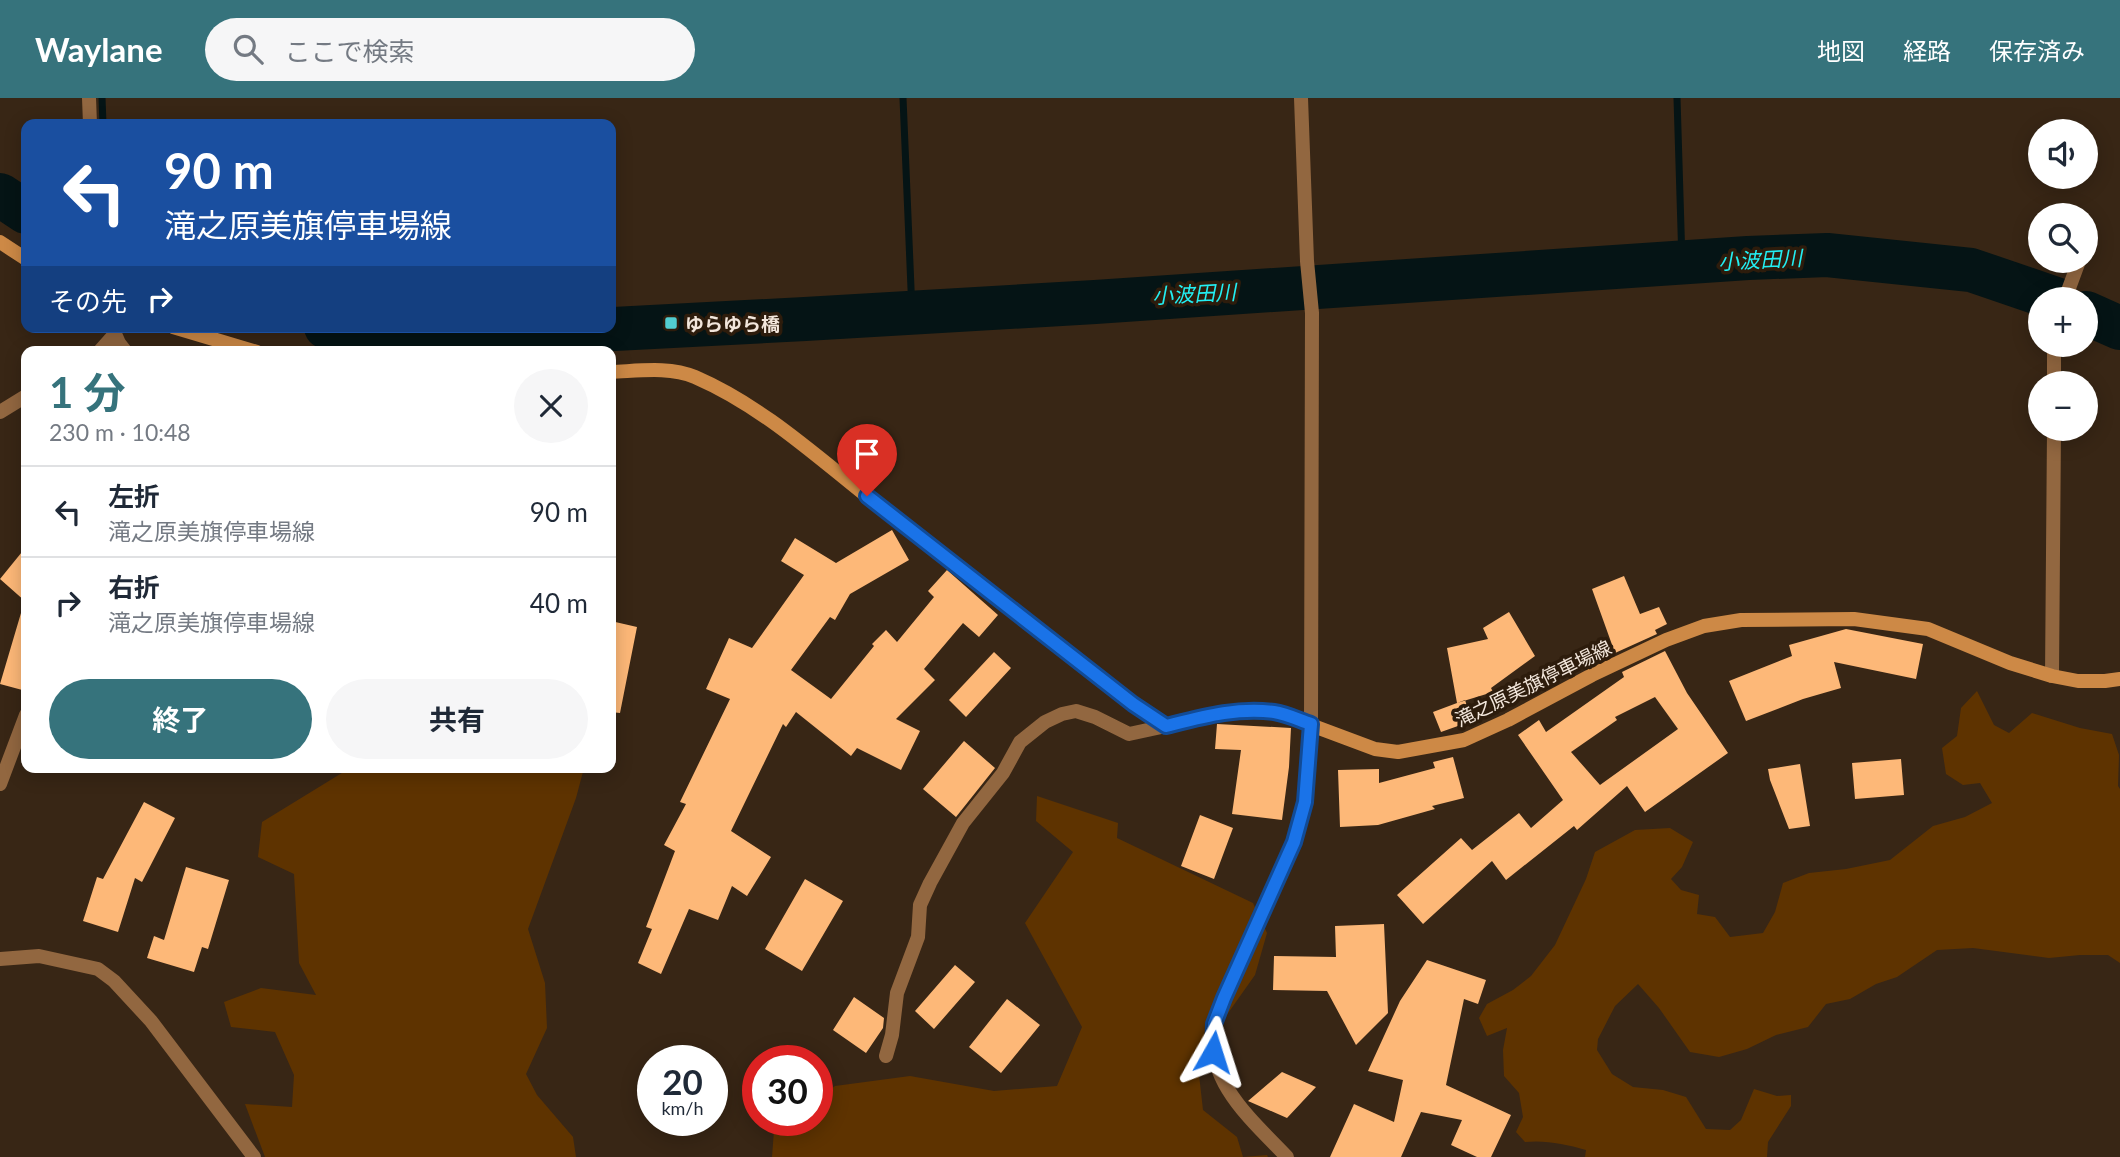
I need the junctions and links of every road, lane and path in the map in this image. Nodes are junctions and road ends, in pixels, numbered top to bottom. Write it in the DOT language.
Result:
graph roads {
  1 [pos="89,98"];
  2 [pos="1301,98"];
  3 [pos="90,119"];
  4 [pos="0,242"];
  5 [pos="21,257"];
  6 [pos="193,333"];
  7 [pos="237,346"];
  8 [pos="616,372"];
  9 [pos="21,399"];
  10 [pos="0,412"];
  11 [pos="2053,441"];
  12 [pos="2052,676"];
  13 [pos="2120,679"];
  14 [pos="1311,724"];
  15 [pos="1166,726"];
  16 [pos="21,728"];
  17 [pos="0,783"];
  18 [pos="0,959"];
  19 [pos="886,1056"];
  20 [pos="254,1157"];
  21 [pos="1287,1157"];
  1 -- 3 [label="street"];
  2 -- 14 [label="street"];
  4 -- 5 [label="main road"];
  6 -- 7 [label="main road"];
  8 -- 15 [label="main road"];
  9 -- 10 [label="street"];
  11 -- 12 [label="street"];
  12 -- 13 [label="main road, 滝之原美旗停車場線"];
  12 -- 14 [label="main road, 滝之原美旗停車場線"];
  14 -- 15 [label="main road, 滝之原美旗停車場線"];
  14 -- 21 [label="street"];
  15 -- 19 [label="street"];
  16 -- 17 [label="street"];
  18 -- 20 [label="street"];
}
